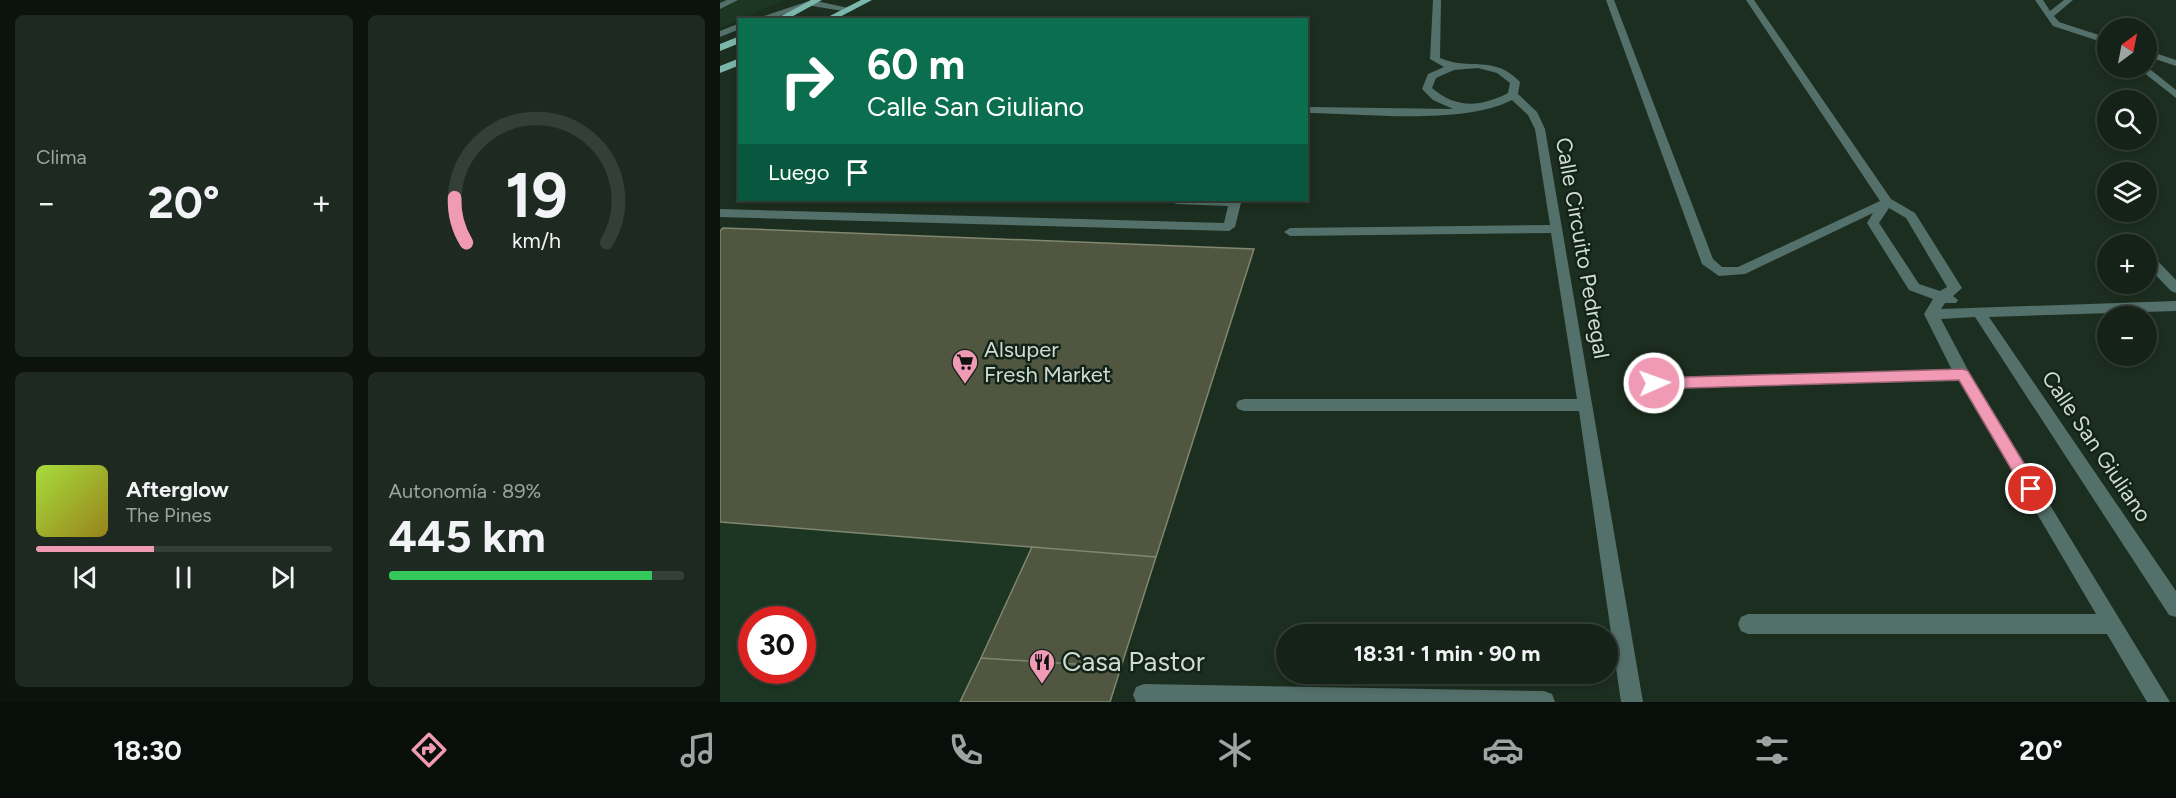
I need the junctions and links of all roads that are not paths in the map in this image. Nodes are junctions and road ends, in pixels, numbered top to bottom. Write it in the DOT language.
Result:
graph roads {
  1 [pos="734,0"];
  2 [pos="868,0"];
  3 [pos="1437,0"];
  4 [pos="1610,0"];
  5 [pos="1750,0"];
  6 [pos="2039,0"];
  7 [pos="2068,0"];
  8 [pos="815,1"];
  9 [pos="720,6"];
  10 [pos="849,9"];
  11 [pos="2049,16"];
  12 [pos="762,18"];
  13 [pos="782,18"];
  14 [pos="830,18"];
  15 [pos="738,27"];
  16 [pos="720,34"];
  17 [pos="2097,37"];
  18 [pos="738,40"];
  19 [pos="720,48"];
  20 [pos="2157,57"];
  21 [pos="738,62"];
  22 [pos="2176,63"];
  23 [pos="1452,67"];
  24 [pos="720,70"];
  25 [pos="2155,78"];
  26 [pos="1513,95"];
  27 [pos="2176,95"];
  28 [pos="1466,109"];
  29 [pos="1311,110"];
  30 [pos="1196,201"];
  31 [pos="1887,202"];
  32 [pos="720,213"];
  33 [pos="1556,229"];
  34 [pos="1290,232"];
  35 [pos="2157,268"];
  36 [pos="2176,288"];
  37 [pos="1942,296"];
  38 [pos="2176,306"];
  39 [pos="1978,311"];
  40 [pos="1931,314"];
  41 [pos="1963,375"];
  42 [pos="1654,383"];
  43 [pos="1244,405"];
  44 [pos="1586,405"];
  45 [pos="2176,608"];
  46 [pos="1748,624"];
  47 [pos="2111,624"];
  48 [pos="1144,695"];
  49 [pos="1544,702"];
  50 [pos="1632,702"];
  51 [pos="2160,702"];
  1 -- 9 [label="street"];
  2 -- 10 [label="main road"];
  3 -- 23 [label="street"];
  4 -- 31 [label="street"];
  5 -- 31 [label="street"];
  6 -- 11 [label="street"];
  7 -- 11 [label="street"];
  8 -- 10 [label="street"];
  8 -- 12 [label="street"];
  8 -- 13 [label="main road"];
  10 -- 14 [label="main road"];
  11 -- 17 [label="street"];
  15 -- 16 [label="street"];
  18 -- 19 [label="main road"];
  20 -- 22 [label="street"];
  21 -- 24 [label="main road"];
  23 -- 26 [label="street, Calle Circuito Pedregal"];
  23 -- 28 [label="street"];
  25 -- 27 [label="street"];
  26 -- 28 [label="street"];
  26 -- 33 [label="street, Calle Circuito Pedregal"];
  28 -- 29 [label="street"];
  30 -- 32 [label="street"];
  31 -- 37 [label="street"];
  31 -- 37 [label="street"];
  33 -- 34 [label="street"];
  33 -- 44 [label="street, Calle Circuito Pedregal"];
  35 -- 36 [label="street"];
  37 -- 39 [label="street"];
  37 -- 40 [label="street"];
  38 -- 39 [label="street"];
  39 -- 40 [label="street"];
  39 -- 45 [label="street, Calle San Giuliano"];
  40 -- 41 [label="street"];
  41 -- 42 [label="street"];
  41 -- 47 [label="street"];
  43 -- 44 [label="street"];
  44 -- 50 [label="street, Calle Circuito Pedregal"];
  46 -- 47 [label="street"];
  47 -- 51 [label="street"];
  48 -- 49 [label="street"];
}
